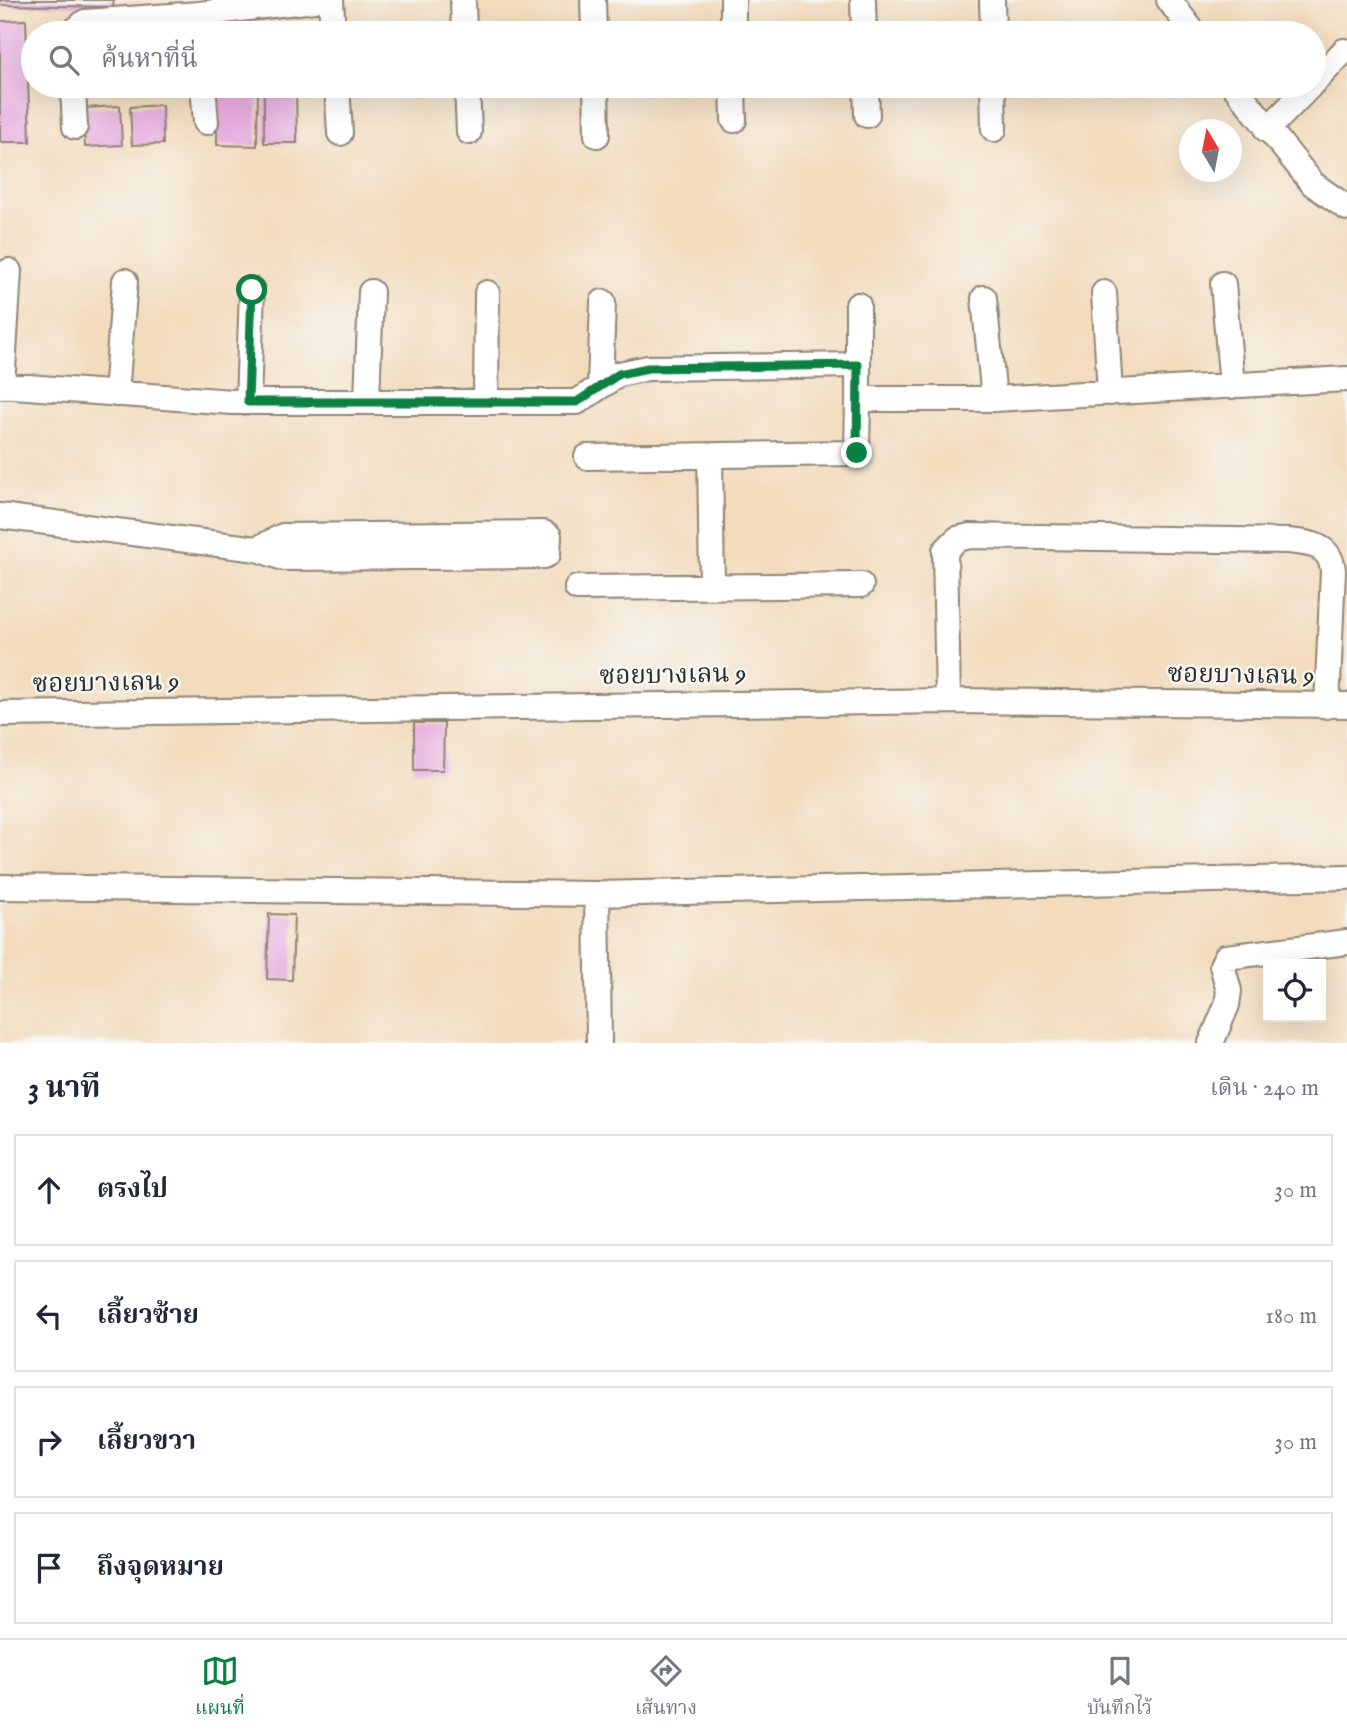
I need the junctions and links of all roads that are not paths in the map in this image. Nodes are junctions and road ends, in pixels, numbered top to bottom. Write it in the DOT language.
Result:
graph roads {
  1 [pos="314,0"];
  2 [pos="331,0"];
  3 [pos="463,0"];
  4 [pos="593,0"];
  5 [pos="733,0"];
  6 [pos="863,0"];
  7 [pos="992,0"];
  8 [pos="1169,0"];
  9 [pos="214,21"];
  10 [pos="332,21"];
  11 [pos="464,21"];
  12 [pos="594,21"];
  13 [pos="733,21"];
  14 [pos="864,21"];
  15 [pos="993,21"];
  16 [pos="1185,21"];
  17 [pos="1344,51"];
  18 [pos="1326,70"];
  19 [pos="74,98"];
  20 [pos="204,98"];
  21 [pos="338,98"];
  22 [pos="468,98"];
  23 [pos="596,98"];
  24 [pos="733,98"];
  25 [pos="866,98"];
  26 [pos="993,98"];
  27 [pos="1243,98"];
  28 [pos="1298,98"];
  29 [pos="867,115"];
  30 [pos="734,120"];
  31 [pos="206,122"];
  32 [pos="75,127"];
  33 [pos="994,129"];
  34 [pos="1267,130"];
  35 [pos="469,132"];
  36 [pos="340,133"];
  37 [pos="597,135"];
  38 [pos="1347,208"];
  39 [pos="9,271"];
  40 [pos="125,281"];
  41 [pos="1223,284"];
  42 [pos="252,290"];
  43 [pos="371,292"];
  44 [pos="487,293"];
  45 [pos="1104,293"];
  46 [pos="984,298"];
  47 [pos="603,302"];
  48 [pos="858,304"];
  49 [pos="858,365"];
  50 [pos="1347,379"];
  51 [pos="600,385"];
  52 [pos="1,386"];
  53 [pos="1232,386"];
  54 [pos="1110,393"];
  55 [pos="116,394"];
  56 [pos="858,399"];
  57 [pos="994,399"];
  58 [pos="367,401"];
  59 [pos="486,401"];
  60 [pos="248,402"];
  61 [pos="710,456"];
  62 [pos="587,457"];
  63 [pos="0,516"];
  64 [pos="257,549"];
  65 [pos="712,585"];
  66 [pos="862,585"];
  67 [pos="578,589"];
  68 [pos="948,701"];
  69 [pos="1337,706"];
  70 [pos="0,714"];
  71 [pos="1347,877"];
  72 [pos="0,887"];
  73 [pos="597,894"];
  74 [pos="1347,942"];
  75 [pos="599,1043"];
  76 [pos="1211,1043"];
  1 -- 9 [label="street"];
  2 -- 10 [label="street"];
  3 -- 11 [label="street"];
  4 -- 12 [label="street"];
  5 -- 13 [label="street"];
  6 -- 14 [label="street"];
  7 -- 15 [label="street"];
  8 -- 16 [label="street"];
  17 -- 18 [label="street"];
  19 -- 32 [label="street"];
  20 -- 31 [label="street"];
  21 -- 36 [label="street"];
  22 -- 35 [label="street"];
  23 -- 37 [label="street"];
  24 -- 30 [label="street"];
  25 -- 29 [label="street"];
  26 -- 33 [label="street"];
  27 -- 34 [label="street"];
  28 -- 34 [label="street"];
  34 -- 38 [label="street"];
  39 -- 52 [label="street"];
  40 -- 55 [label="street"];
  41 -- 53 [label="street"];
  42 -- 60 [label="street"];
  43 -- 58 [label="street"];
  44 -- 59 [label="street"];
  45 -- 54 [label="street"];
  46 -- 57 [label="street"];
  47 -- 51 [label="street"];
  48 -- 49 [label="street"];
  49 -- 51 [label="street"];
  49 -- 56 [label="street"];
  50 -- 53 [label="street"];
  51 -- 59 [label="street"];
  52 -- 55 [label="street"];
  53 -- 54 [label="street"];
  54 -- 57 [label="street"];
  55 -- 60 [label="street"];
  56 -- 57 [label="street"];
  56 -- 61 [label="street"];
  58 -- 59 [label="street"];
  58 -- 60 [label="street"];
  61 -- 62 [label="street"];
  61 -- 65 [label="street"];
  63 -- 64 [label="street"];
  64 -- 64 [label="street"];
  65 -- 66 [label="street"];
  65 -- 67 [label="street"];
  68 -- 69 [label="street, ซอยบางเลน 9"];
  68 -- 69 [label="street"];
  68 -- 70 [label="street, ซอยบางเลน 9"];
  71 -- 73 [label="street"];
  72 -- 73 [label="street"];
  73 -- 75 [label="street"];
  74 -- 76 [label="street"];
}
